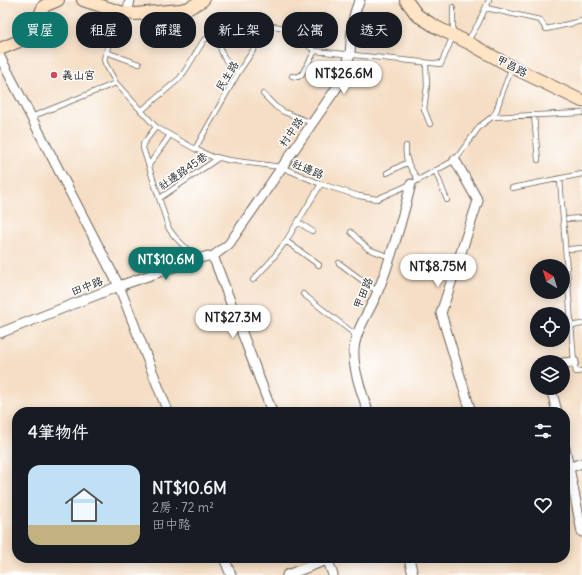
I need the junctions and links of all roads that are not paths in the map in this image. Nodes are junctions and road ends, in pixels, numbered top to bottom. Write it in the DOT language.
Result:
graph roads {
  1 [pos="58,0"];
  2 [pos="130,0"];
  3 [pos="203,0"];
  4 [pos="360,0"];
  5 [pos="405,0"];
  6 [pos="489,0"];
  7 [pos="82,2"];
  8 [pos="45,3"];
  9 [pos="453,7"];
  10 [pos="486,8"];
  11 [pos="119,12"];
  12 [pos="124,12"];
  13 [pos="132,13"];
  14 [pos="582,21"];
  15 [pos="453,36"];
  16 [pos="467,42"];
  17 [pos="108,48"];
  18 [pos="0,49"];
  19 [pos="315,51"];
  20 [pos="106,52"];
  21 [pos="349,55"];
  22 [pos="0,57"];
  23 [pos="139,64"];
  24 [pos="426,64"];
  25 [pos="512,67"];
  26 [pos="238,74"];
  27 [pos="292,76"];
  28 [pos="116,83"];
  29 [pos="263,94"];
  30 [pos="582,101"];
  31 [pos="141,111"];
  32 [pos="582,113"];
  33 [pos="534,115"];
  34 [pos="31,117"];
  35 [pos="492,117"];
  36 [pos="312,123"];
  37 [pos="430,124"];
  38 [pos="156,127"];
  39 [pos="170,135"];
  40 [pos="406,146"];
  41 [pos="195,149"];
  42 [pos="217,159"];
  43 [pos="455,160"];
  44 [pos="538,160"];
  45 [pos="408,162"];
  46 [pos="149,165"];
  47 [pos="281,167"];
  48 [pos="435,170"];
  49 [pos="387,173"];
  50 [pos="582,174"];
  51 [pos="560,179"];
  52 [pos="415,182"];
  53 [pos="320,184"];
  54 [pos="512,188"];
  55 [pos="160,198"];
  56 [pos="447,200"];
  57 [pos="582,218"];
  58 [pos="568,219"];
  59 [pos="298,222"];
  60 [pos="312,231"];
  61 [pos="351,232"];
  62 [pos="286,241"];
  63 [pos="582,248"];
  64 [pos="570,249"];
  65 [pos="212,257"];
  66 [pos="390,257"];
  67 [pos="197,259"];
  68 [pos="339,263"];
  69 [pos="319,265"];
  70 [pos="253,280"];
  71 [pos="119,286"];
  72 [pos="378,292"];
  73 [pos="303,294"];
  74 [pos="582,324"];
  75 [pos="575,325"];
  76 [pos="0,333"];
  77 [pos="357,336"];
  78 [pos="570,362"];
  79 [pos="574,362"];
  80 [pos="582,371"];
  81 [pos="553,395"];
  82 [pos="166,407"];
  83 [pos="270,407"];
  84 [pos="367,407"];
  85 [pos="470,407"];
  86 [pos="556,407"];
  87 [pos="582,463"];
  88 [pos="570,468"];
  89 [pos="570,482"];
  90 [pos="582,532"];
  91 [pos="226,563"];
  92 [pos="318,563"];
  93 [pos="330,563"];
  94 [pos="410,563"];
  95 [pos="231,575"];
  96 [pos="287,575"];
  97 [pos="333,575"];
  98 [pos="413,575"];
  1 -- 8 [label="street"];
  2 -- 12 [label="street"];
  3 -- 13 [label="street"];
  4 -- 21 [label="street, 村中路"];
  5 -- 15 [label="street, 甲昌路"];
  6 -- 10 [label="lane"];
  7 -- 11 [label="street"];
  8 -- 18 [label="street"];
  9 -- 15 [label="lane"];
  10 -- 14 [label="lane"];
  10 -- 16 [label="lane"];
  15 -- 16 [label="street, 甲昌路"];
  15 -- 24 [label="lane"];
  16 -- 25 [label="street, 甲昌路"];
  17 -- 20 [label="lane, 社邊路"];
  19 -- 21 [label="lane"];
  19 -- 26 [label="lane, 民生路"];
  19 -- 27 [label="lane"];
  20 -- 23 [label="lane"];
  20 -- 28 [label="lane, 社邊路"];
  21 -- 24 [label="lane"];
  21 -- 36 [label="street, 村中路"];
  22 -- 34 [label="street"];
  24 -- 37 [label="lane"];
  25 -- 30 [label="street, 甲昌路"];
  25 -- 35 [label="lane, 社邊路"];
  26 -- 31 [label="lane"];
  26 -- 41 [label="lane, 民生路"];
  28 -- 31 [label="lane, 社邊路"];
  28 -- 34 [label="lane"];
  29 -- 36 [label="lane"];
  31 -- 38 [label="lane, 社邊路"];
  32 -- 33 [label="lane"];
  33 -- 35 [label="lane"];
  33 -- 44 [label="lane"];
  34 -- 71 [label="street"];
  35 -- 43 [label="lane, 社邊路"];
  36 -- 47 [label="street, 村中路"];
  38 -- 39 [label="lane, 社邊路"];
  38 -- 46 [label="lane"];
  39 -- 41 [label="lane, 社邊路"];
  39 -- 46 [label="lane"];
  40 -- 45 [label="lane"];
  41 -- 42 [label="lane, 社邊路"];
  42 -- 47 [label="lane, 社邊路"];
  42 -- 55 [label="lane, 社邊路45巷"];
  43 -- 48 [label="lane, 社邊路"];
  43 -- 85 [label="street"];
  45 -- 49 [label="lane"];
  45 -- 52 [label="lane"];
  46 -- 55 [label="lane"];
  47 -- 53 [label="lane, 社邊路"];
  47 -- 65 [label="street, 田中路"];
  48 -- 52 [label="lane, 社邊路"];
  48 -- 56 [label="lane"];
  50 -- 51 [label="lane"];
  51 -- 54 [label="lane"];
  51 -- 79 [label="lane"];
  52 -- 53 [label="lane, 社邊路"];
  52 -- 66 [label="street, 甲田路"];
  53 -- 59 [label="lane"];
  55 -- 67 [label="lane"];
  57 -- 58 [label="lane"];
  59 -- 60 [label="lane"];
  59 -- 62 [label="lane"];
  61 -- 66 [label="lane"];
  62 -- 69 [label="lane"];
  62 -- 70 [label="lane"];
  63 -- 64 [label="lane"];
  65 -- 67 [label="street, 田中路"];
  65 -- 83 [label="street"];
  66 -- 72 [label="street, 甲田路"];
  67 -- 71 [label="street, 田中路"];
  68 -- 72 [label="lane"];
  71 -- 76 [label="street, 田中路"];
  71 -- 82 [label="street"];
  72 -- 77 [label="street, 甲田路"];
  73 -- 77 [label="lane"];
  74 -- 75 [label="lane"];
  77 -- 84 [label="street, 甲田路"];
  78 -- 79 [label="street"];
  79 -- 80 [label="lane"];
  81 -- 86 [label="street"];
  87 -- 88 [label="street"];
  89 -- 90 [label="street"];
  91 -- 95 [label="street"];
  92 -- 96 [label="street"];
  93 -- 97 [label="street"];
  94 -- 98 [label="street"];
}
